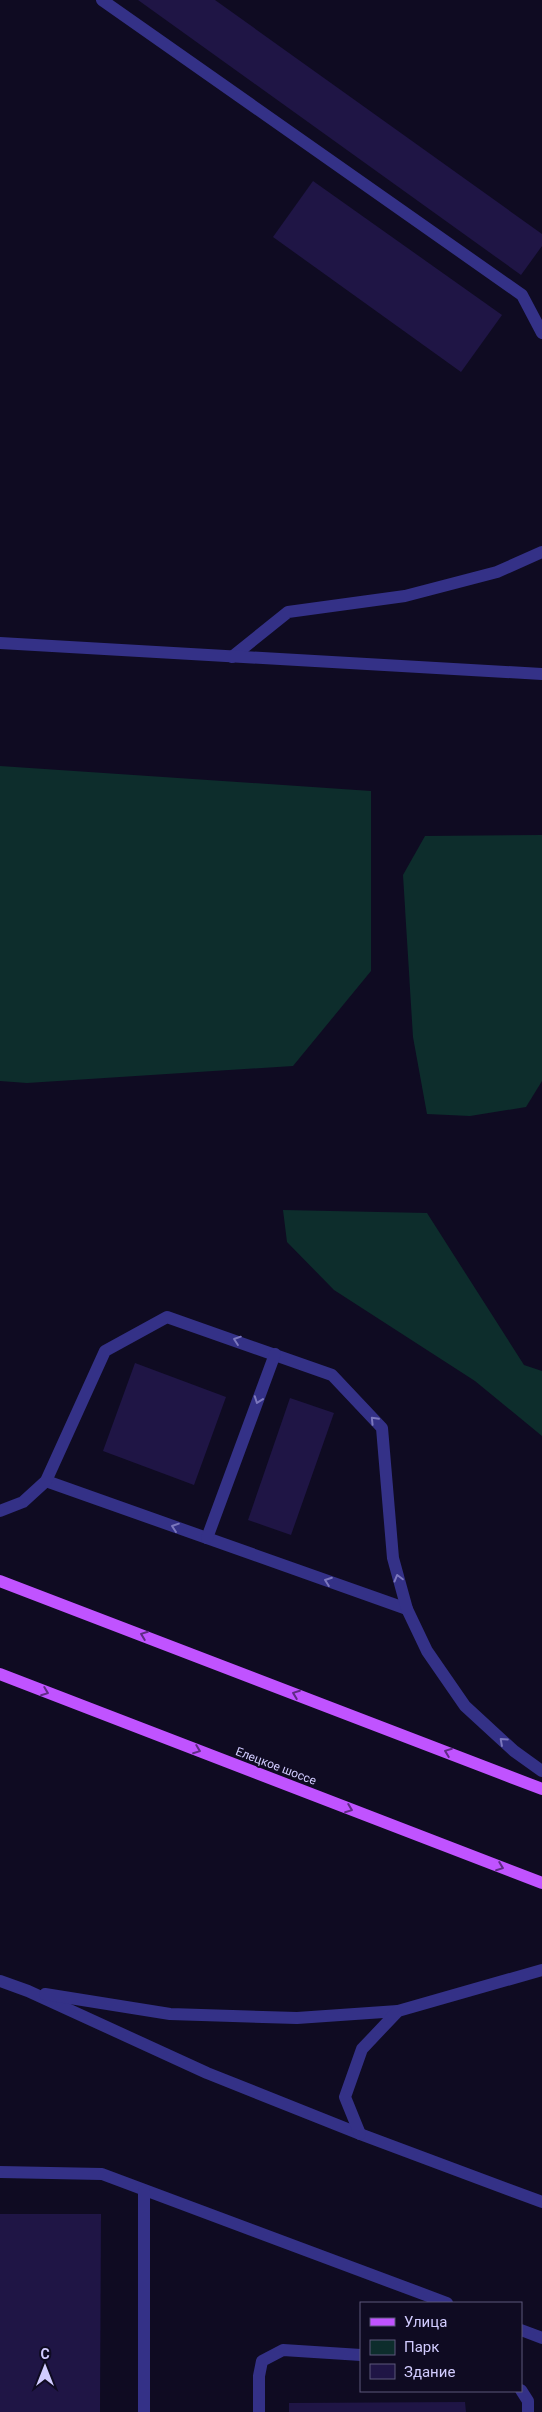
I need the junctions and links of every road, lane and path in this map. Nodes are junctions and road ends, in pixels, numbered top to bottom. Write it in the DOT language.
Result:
graph roads {
  1 [pos="102,0"];
  2 [pos="542,332"];
  3 [pos="542,552"];
  4 [pos="0,643"];
  5 [pos="232,657"];
  6 [pos="542,674"];
  7 [pos="275,1354"];
  8 [pos="46,1481"];
  9 [pos="0,1511"];
  10 [pos="207,1538"];
  11 [pos="0,1581"];
  12 [pos="407,1609"];
  13 [pos="0,1674"];
  14 [pos="542,1771"];
  15 [pos="542,1788"];
  16 [pos="542,1883"];
  17 [pos="542,1970"];
  18 [pos="0,1981"];
  19 [pos="28,1991"];
  20 [pos="398,2011"];
  21 [pos="360,2134"];
  22 [pos="0,2172"];
  23 [pos="144,2191"];
  24 [pos="542,2202"];
  25 [pos="445,2302"];
  26 [pos="522,2330"];
  27 [pos="542,2338"];
  28 [pos="360,2355"];
  29 [pos="522,2392"];
  30 [pos="144,2412"];
  31 [pos="259,2412"];
  32 [pos="528,2412"];
  1 -- 2 [label="street"];
  3 -- 5 [label="street"];
  4 -- 5 [label="street"];
  5 -- 6 [label="street"];
  7 -- 8 [label="street, one-way"];
  7 -- 10 [label="street, one-way"];
  12 -- 7 [label="street, one-way"];
  8 -- 9 [label="street"];
  10 -- 8 [label="street, one-way"];
  12 -- 10 [label="street, one-way"];
  15 -- 11 [label="main road, one-way"];
  14 -- 12 [label="street, one-way"];
  13 -- 16 [label="main road, Елецкое шоссе, one-way"];
  17 -- 20 [label="street"];
  18 -- 19 [label="street"];
  19 -- 20 [label="street"];
  19 -- 21 [label="street"];
  20 -- 21 [label="street"];
  21 -- 24 [label="street"];
  22 -- 23 [label="street"];
  23 -- 25 [label="street"];
  23 -- 30 [label="street"];
  26 -- 27 [label="street"];
  28 -- 31 [label="street"];
  29 -- 32 [label="street"];
}
